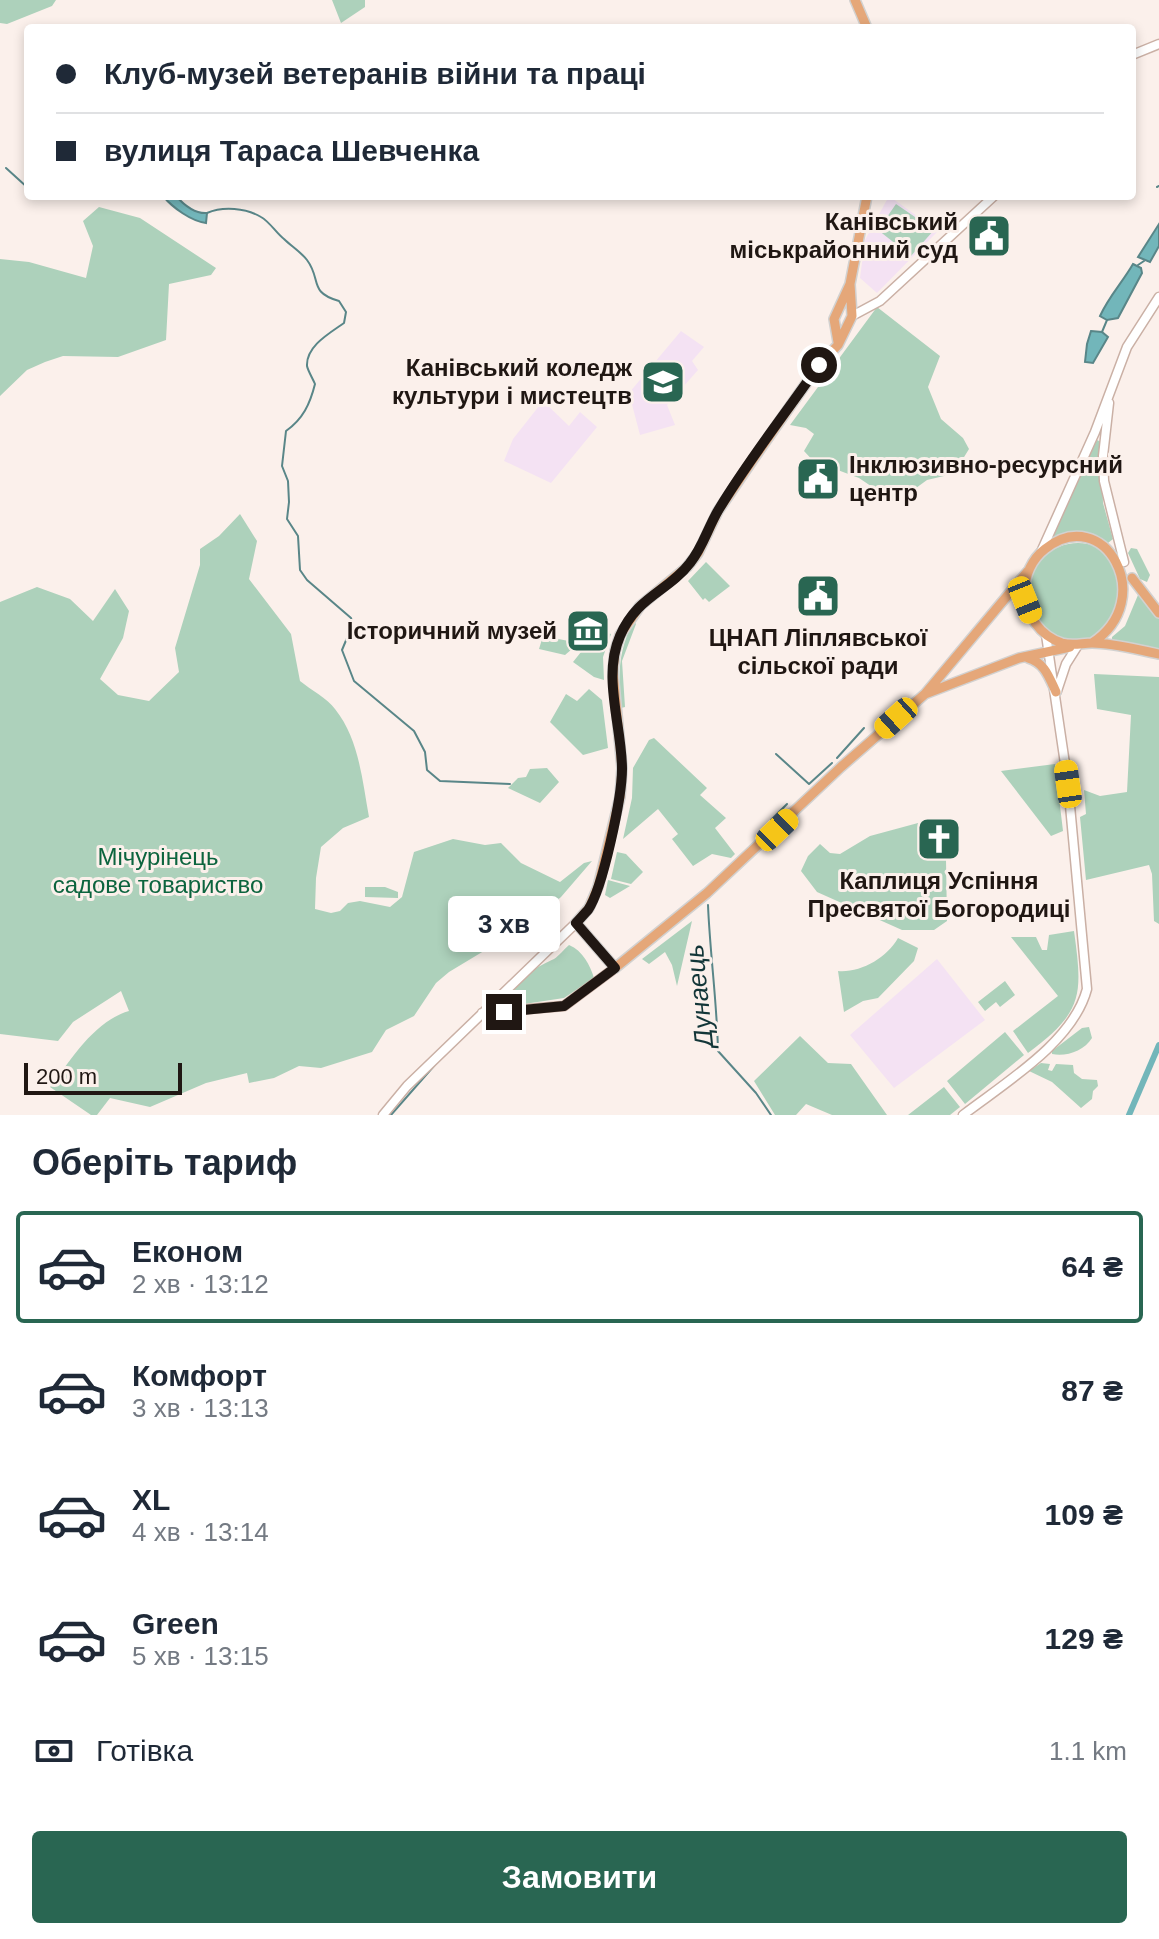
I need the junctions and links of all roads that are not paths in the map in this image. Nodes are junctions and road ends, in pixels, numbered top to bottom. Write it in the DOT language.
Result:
graph roads {
  1 [pos="855,0"];
  2 [pos="865,24"];
  3 [pos="1159,44"];
  4 [pos="1136,53"];
  5 [pos="866,200"];
  6 [pos="990,200"];
  7 [pos="850,284"];
  8 [pos="1159,297"];
  9 [pos="852,316"];
  10 [pos="838,342"];
  11 [pos="1111,387"];
  12 [pos="1040,552"];
  13 [pos="1124,562"];
  14 [pos="1028,571"];
  15 [pos="1130,576"];
  16 [pos="1159,613"];
  17 [pos="1046,635"];
  18 [pos="1092,643"];
  19 [pos="1078,645"];
  20 [pos="1048,651"];
  21 [pos="1159,654"];
  22 [pos="1025,657"];
  23 [pos="1056,692"];
  24 [pos="925,694"];
  25 [pos="576,923"];
  26 [pos="615,968"];
  27 [pos="481,1014"];
  28 [pos="383,1115"];
  29 [pos="963,1115"];
  1 -- 2 [label="main road"];
  3 -- 4 [label="street"];
  5 -- 7 [label="main road"];
  6 -- 9 [label="street"];
  7 -- 9 [label="main road"];
  7 -- 10 [label="main road"];
  8 -- 11 [label="street"];
  9 -- 10 [label="main road"];
  10 -- 25 [label="main road"];
  11 -- 12 [label="street"];
  11 -- 13 [label="street"];
  12 -- 13 [label="main road"];
  12 -- 14 [label="main road"];
  13 -- 15 [label="main road"];
  14 -- 17 [label="main road"];
  14 -- 24 [label="main road"];
  15 -- 16 [label="main road"];
  15 -- 18 [label="main road"];
  17 -- 19 [label="main road"];
  17 -- 20 [label="street"];
  18 -- 19 [label="main road"];
  18 -- 21 [label="main road"];
  19 -- 20 [label="main road"];
  19 -- 23 [label="street"];
  20 -- 22 [label="main road"];
  20 -- 23 [label="street"];
  22 -- 23 [label="main road"];
  22 -- 24 [label="main road"];
  23 -- 29 [label="street"];
  24 -- 26 [label="main road"];
  25 -- 26 [label="main road"];
  25 -- 27 [label="street"];
  26 -- 27 [label="street"];
  27 -- 28 [label="street"];
}
